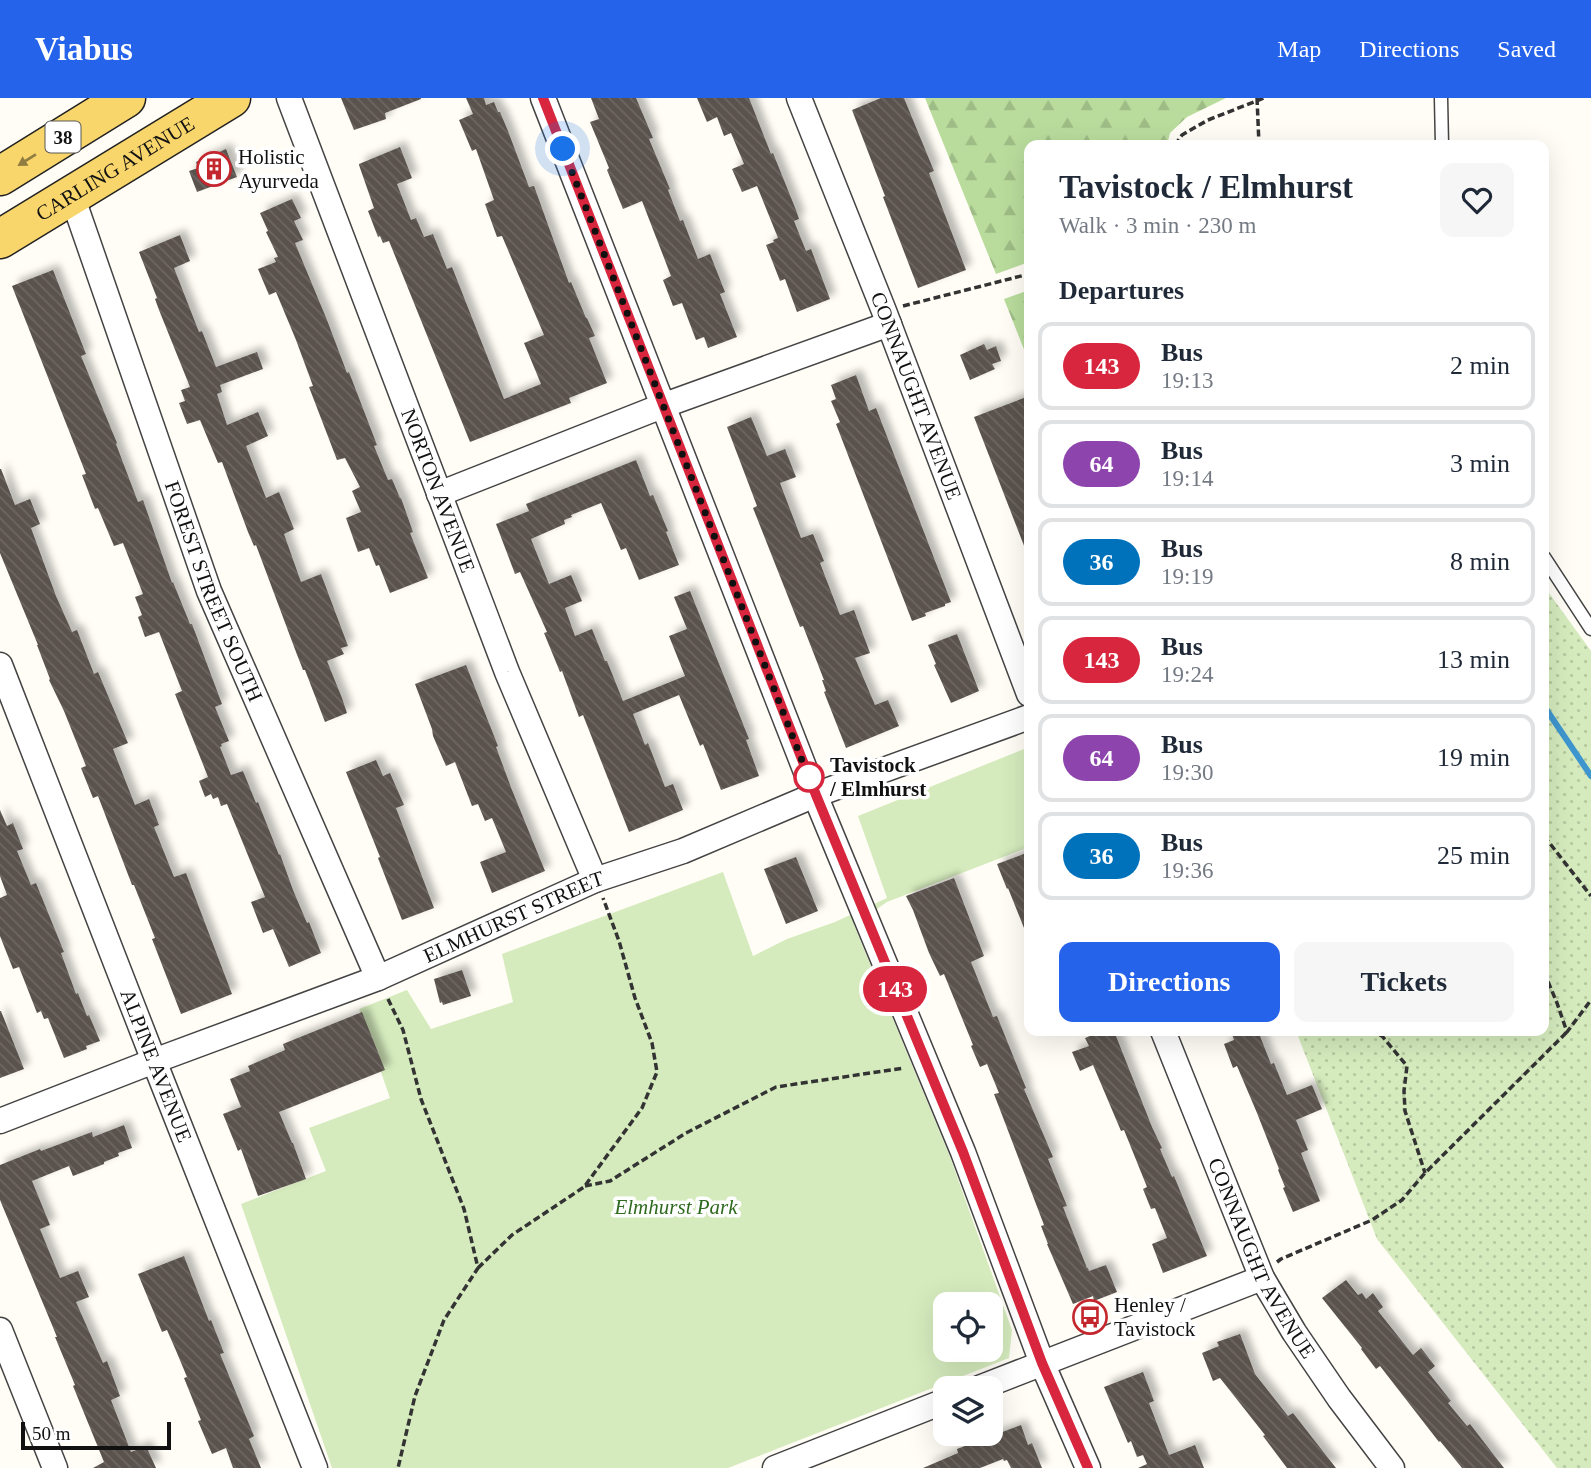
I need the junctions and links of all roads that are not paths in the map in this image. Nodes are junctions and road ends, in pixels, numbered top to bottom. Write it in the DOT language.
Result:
graph roads {
  1 [pos="127,98"];
  2 [pos="231,98"];
  3 [pos="289,98"];
  4 [pos="543,98"];
  5 [pos="799,98"];
  6 [pos="1441,98"];
  7 [pos="1442,140"];
  8 [pos="0,176"];
  9 [pos="72,196"];
  10 [pos="0,239"];
  11 [pos="887,317"];
  12 [pos="663,406"];
  13 [pos="439,494"];
  14 [pos="1549,565"];
  15 [pos="1591,629"];
  16 [pos="0,665"];
  17 [pos="1024,681"];
  18 [pos="1024,719"];
  19 [pos="816,795"];
  20 [pos="595,880"];
  21 [pos="377,978"];
  22 [pos="1166,1036"];
  23 [pos="154,1061"];
  24 [pos="0,1121"];
  25 [pos="1262,1278"];
  26 [pos="0,1331"];
  27 [pos="1042,1363"];
  28 [pos="1003,1378"];
  29 [pos="933,1406"];
  30 [pos="55,1468"];
  31 [pos="315,1468"];
  32 [pos="775,1468"];
  33 [pos="1088,1468"];
  34 [pos="1392,1468"];
  1 -- 8 [label="main road, 38, one-way"];
  2 -- 9 [label="main road, CARLING AVENUE"];
  3 -- 13 [label="street, NORTON AVENUE"];
  4 -- 12 [label="street"];
  5 -- 11 [label="street, CONNAUGHT AVENUE"];
  6 -- 7 [label="lane"];
  9 -- 10 [label="main road, CARLING AVENUE"];
  9 -- 21 [label="street, FOREST STREET SOUTH"];
  11 -- 12 [label="street"];
  11 -- 17 [label="street, CONNAUGHT AVENUE"];
  12 -- 13 [label="street"];
  12 -- 19 [label="street"];
  13 -- 20 [label="street, NORTON AVENUE"];
  14 -- 15 [label="lane"];
  16 -- 23 [label="street, ALPINE AVENUE"];
  18 -- 19 [label="street, ELMHURST STREET"];
  19 -- 20 [label="street, ELMHURST STREET"];
  19 -- 27 [label="street"];
  20 -- 21 [label="street, ELMHURST STREET"];
  21 -- 23 [label="street, ELMHURST STREET"];
  22 -- 25 [label="street, CONNAUGHT AVENUE"];
  23 -- 24 [label="street, ELMHURST STREET"];
  23 -- 31 [label="street, ALPINE AVENUE"];
  25 -- 27 [label="street"];
  25 -- 34 [label="street, CONNAUGHT AVENUE"];
  26 -- 30 [label="street"];
  27 -- 28 [label="street"];
  27 -- 33 [label="street"];
  29 -- 32 [label="street"];
}
